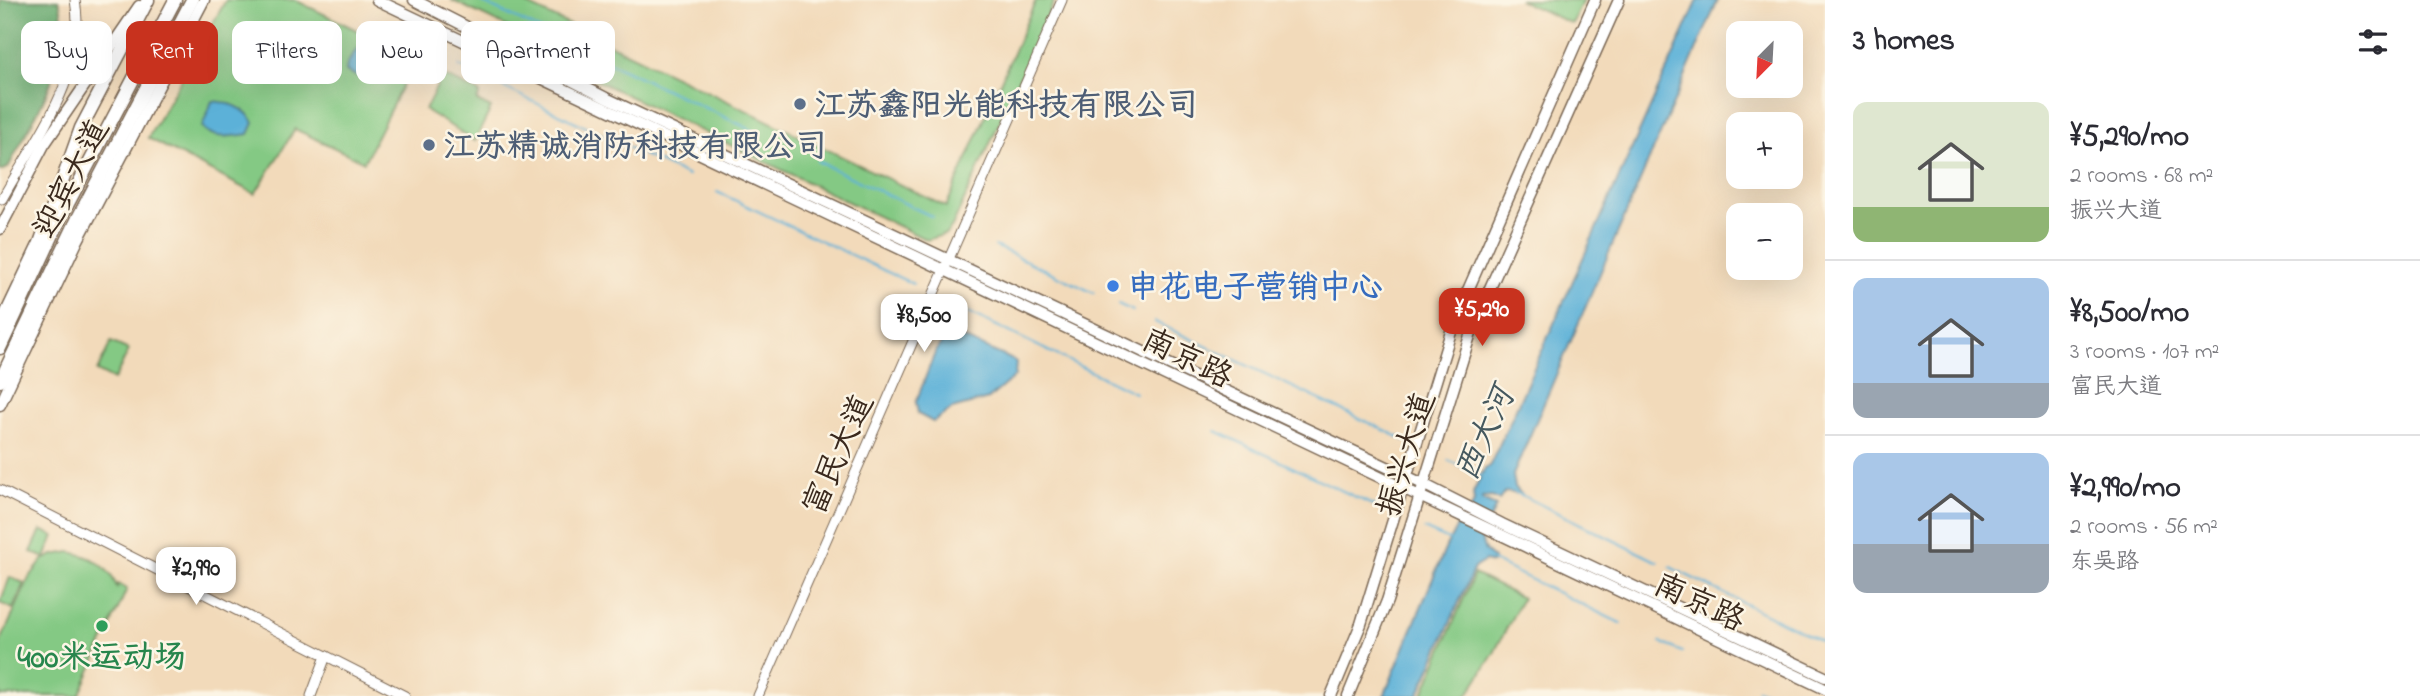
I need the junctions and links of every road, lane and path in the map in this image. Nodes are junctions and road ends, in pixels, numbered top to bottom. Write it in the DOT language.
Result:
graph roads {
  1 [pos="75,0"];
  2 [pos="137,0"];
  3 [pos="143,0"];
  4 [pos="148,0"];
  5 [pos="175,0"];
  6 [pos="192,0"];
  7 [pos="204,0"];
  8 [pos="377,0"];
  9 [pos="1062,0"];
  10 [pos="1595,0"];
  11 [pos="1619,0"];
  12 [pos="418,2"];
  13 [pos="112,42"];
  14 [pos="112,46"];
  15 [pos="86,84"];
  16 [pos="4,200"];
  17 [pos="0,229"];
  18 [pos="946,265"];
  19 [pos="0,327"];
  20 [pos="0,348"];
  21 [pos="0,381"];
  22 [pos="0,405"];
  23 [pos="1406,476"];
  24 [pos="1423,484"];
  25 [pos="1402,489"];
  26 [pos="0,490"];
  27 [pos="1419,497"];
  28 [pos="1500,529"];
  29 [pos="326,656"];
  30 [pos="1825,677"];
  31 [pos="1825,689"];
  32 [pos="312,696"];
  33 [pos="405,696"];
  34 [pos="758,696"];
  35 [pos="1331,696"];
  36 [pos="1348,696"];
  1 -- 16 [label="street"];
  2 -- 13 [label="main road"];
  3 -- 14 [label="main road"];
  4 -- 19 [label="highway"];
  5 -- 20 [label="highway, 迎宾大道"];
  6 -- 21 [label="highway, 迎宾大道"];
  7 -- 22 [label="main road"];
  8 -- 18 [label="main road, 南京路"];
  9 -- 18 [label="street, 富民大道"];
  10 -- 23 [label="main road, 振兴大道"];
  11 -- 24 [label="main road, 振兴大道"];
  12 -- 18 [label="main road, 南京路"];
  15 -- 16 [label="main road"];
  16 -- 17 [label="main road"];
  18 -- 23 [label="main road, 南京路"];
  18 -- 25 [label="main road, 南京路"];
  18 -- 34 [label="street, 富民大道"];
  23 -- 24 [label="main road, 南京路"];
  23 -- 25 [label="main road, 振兴大道"];
  24 -- 27 [label="main road, 振兴大道"];
  24 -- 28 [label="main road, 南京路"];
  25 -- 27 [label="main road, 南京路"];
  25 -- 35 [label="main road, 振兴大道"];
  26 -- 29 [label="street"];
  27 -- 28 [label="main road, 南京路"];
  27 -- 36 [label="main road, 振兴大道"];
  28 -- 30 [label="main road, 南京路"];
  28 -- 31 [label="main road, 南京路"];
  29 -- 32 [label="street"];
  29 -- 33 [label="street"];
}
